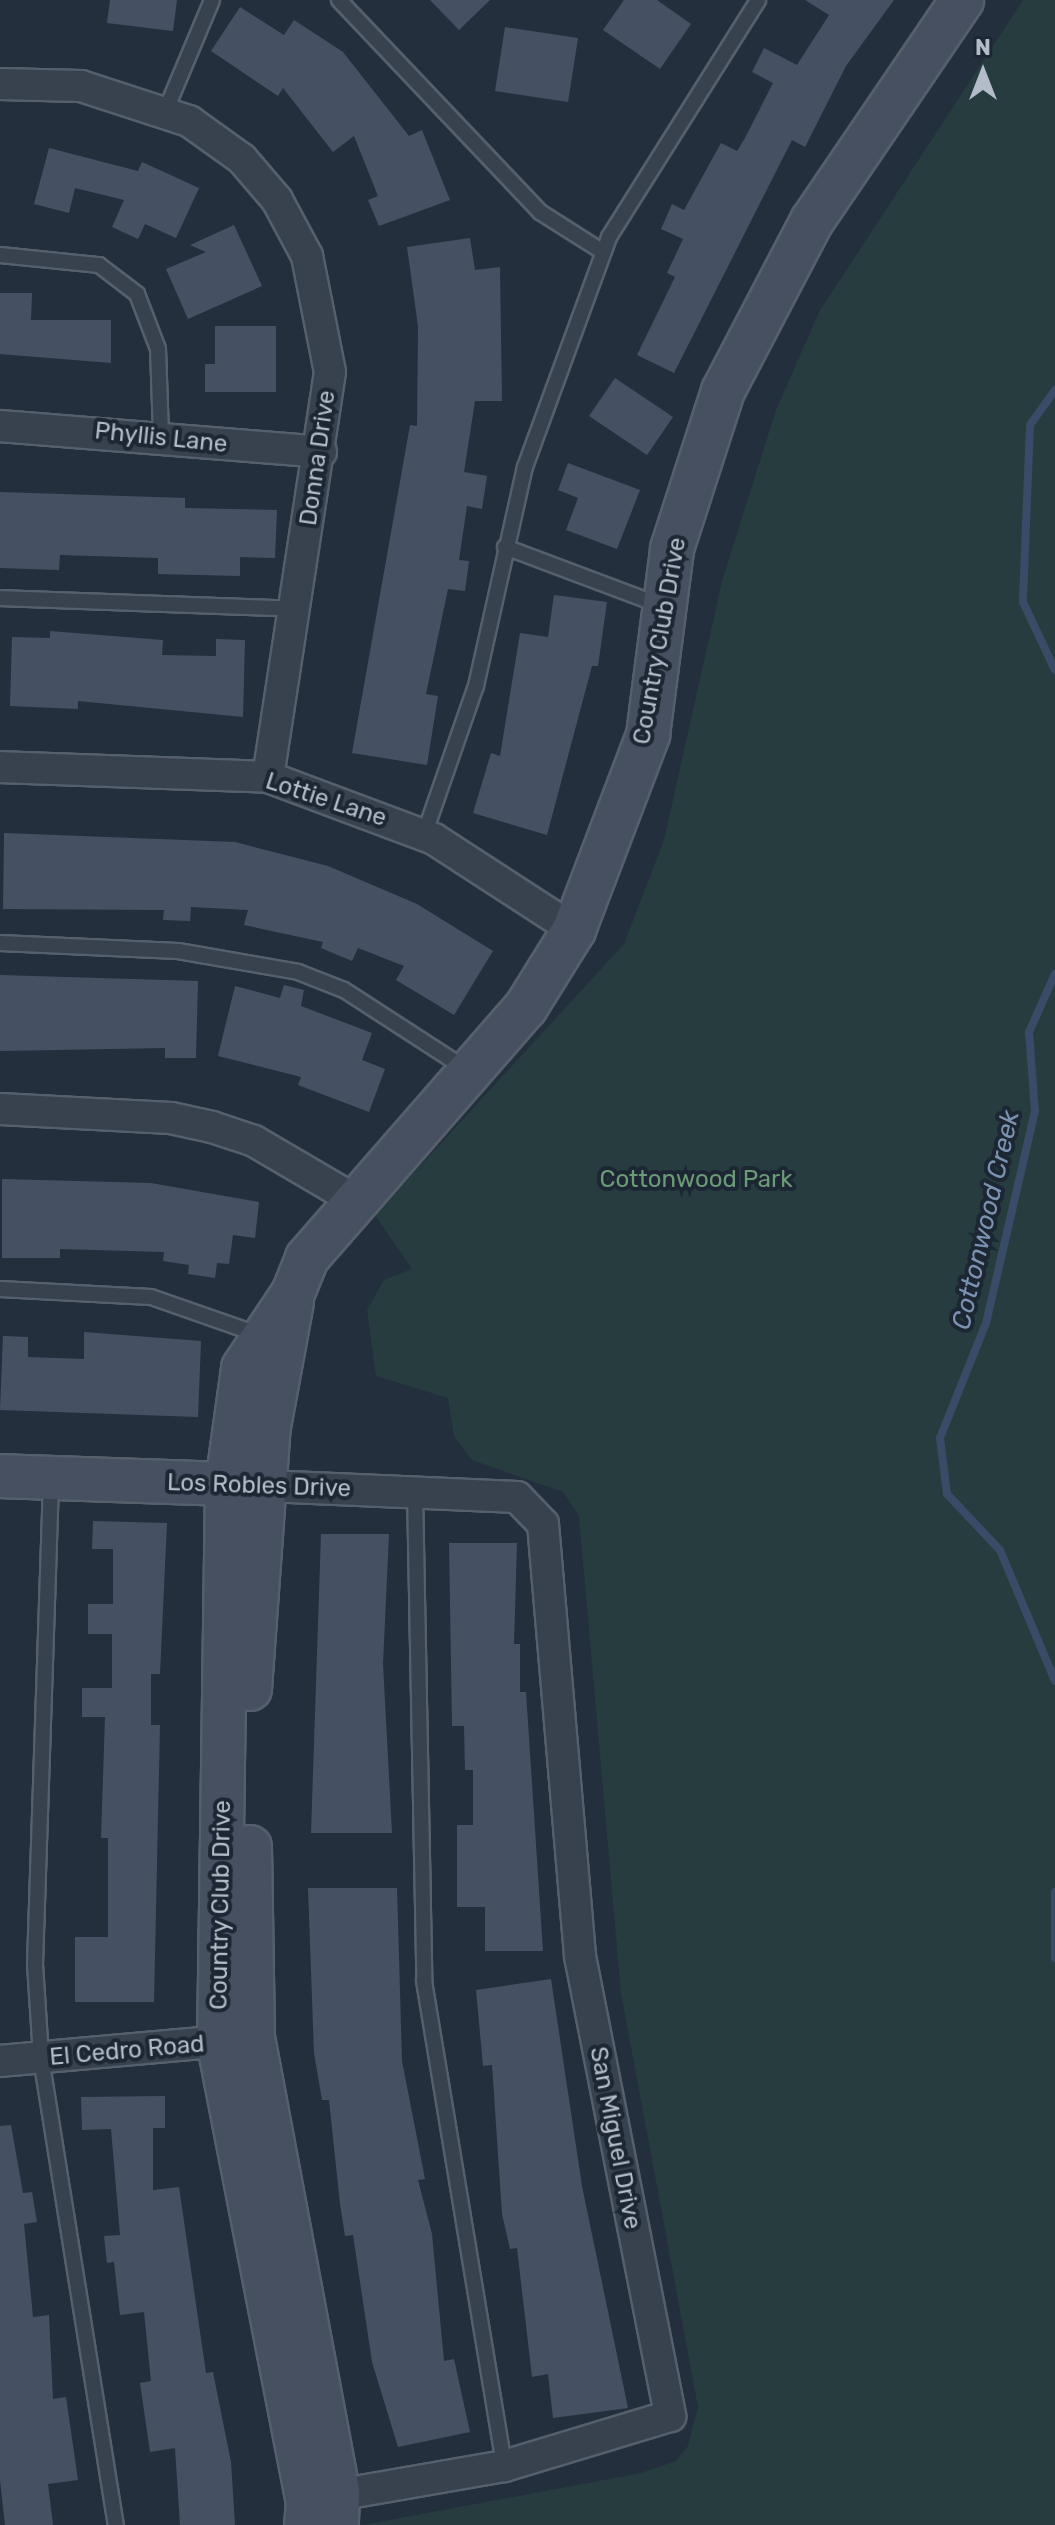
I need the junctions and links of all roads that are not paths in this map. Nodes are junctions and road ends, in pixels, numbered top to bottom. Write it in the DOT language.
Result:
graph roads {
  1 [pos="212,0"];
  2 [pos="339,0"];
  3 [pos="758,0"];
  4 [pos="962,0"];
  5 [pos="0,84"];
  6 [pos="165,112"];
  7 [pos="603,252"];
  8 [pos="0,255"];
  9 [pos="0,426"];
  10 [pos="161,434"];
  11 [pos="321,452"];
  12 [pos="505,547"];
  13 [pos="0,598"];
  14 [pos="664,607"];
  15 [pos="295,609"];
  16 [pos="0,767"];
  17 [pos="268,777"];
  18 [pos="424,835"];
  19 [pos="574,930"];
  20 [pos="0,943"];
  21 [pos="466,1069"];
  22 [pos="0,1109"];
  23 [pos="353,1199"];
  24 [pos="0,1289"];
  25 [pos="293,1293"];
  26 [pos="264,1337"];
  27 [pos="0,1476"];
  28 [pos="51,1478"];
  29 [pos="246,1485"];
  30 [pos="415,1491"];
  31 [pos="517,1497"];
  32 [pos="236,2040"];
  33 [pos="41,2058"];
  34 [pos="0,2061"];
  35 [pos="504,2466"];
  36 [pos="322,2511"];
  37 [pos="116,2525"];
  1 -- 6 [label="lane"];
  2 -- 7 [label="lane"];
  3 -- 7 [label="lane"];
  4 -- 14 [label="street, Country Club Drive"];
  5 -- 6 [label="street, Donna Drive"];
  6 -- 11 [label="street, Donna Drive"];
  7 -- 12 [label="lane"];
  8 -- 10 [label="lane"];
  9 -- 10 [label="street, Phyllis Lane"];
  10 -- 11 [label="street, Phyllis Lane"];
  11 -- 15 [label="street, Donna Drive"];
  12 -- 14 [label="lane"];
  12 -- 18 [label="lane"];
  13 -- 15 [label="lane"];
  14 -- 19 [label="street, Country Club Drive"];
  15 -- 17 [label="street, Donna Drive"];
  16 -- 17 [label="street, Lottie Lane"];
  17 -- 18 [label="street, Lottie Lane"];
  18 -- 19 [label="street, Lottie Lane"];
  19 -- 21 [label="street, Country Club Drive"];
  20 -- 21 [label="lane"];
  21 -- 23 [label="street, Country Club Drive"];
  22 -- 23 [label="street"];
  23 -- 25 [label="street, Country Club Drive"];
  24 -- 26 [label="lane"];
  25 -- 26 [label="street, Country Club Drive"];
  25 -- 29 [label="street, Country Club Drive"];
  26 -- 29 [label="street, Country Club Drive"];
  27 -- 28 [label="street, Los Robles Drive"];
  28 -- 29 [label="street, Los Robles Drive"];
  28 -- 33 [label="lane"];
  29 -- 30 [label="street, Los Robles Drive"];
  29 -- 32 [label="street, Country Club Drive"];
  30 -- 31 [label="street, Los Robles Drive"];
  30 -- 35 [label="lane"];
  31 -- 35 [label="street, San Miguel Drive"];
  32 -- 33 [label="street, El Cedro Road"];
  32 -- 36 [label="street, Country Club Drive"];
  33 -- 34 [label="street, El Cedro Road"];
  33 -- 37 [label="lane"];
  35 -- 36 [label="street, San Miguel Drive"];
}
